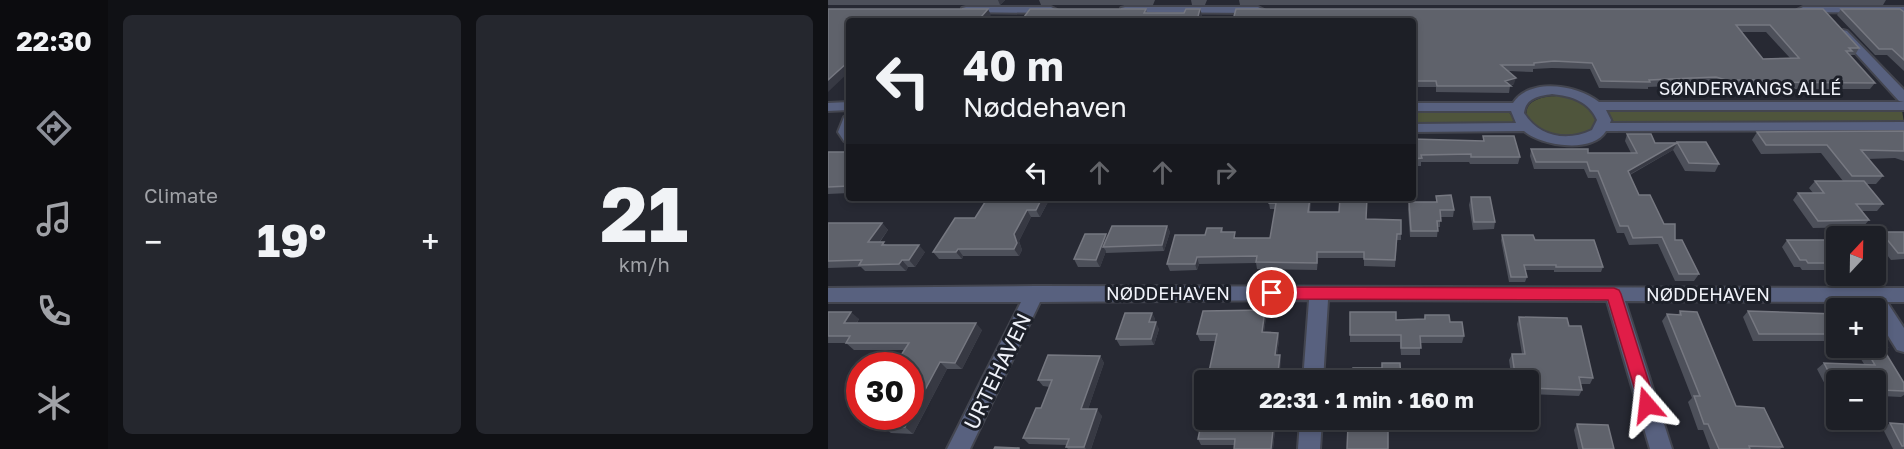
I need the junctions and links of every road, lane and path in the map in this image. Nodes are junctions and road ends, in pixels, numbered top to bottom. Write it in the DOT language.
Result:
graph roads {
  1 [pos="1904,9"];
  2 [pos="959,10"];
  3 [pos="1066,10"];
  4 [pos="1114,10"];
  5 [pos="1270,10"];
  6 [pos="1791,10"];
  7 [pos="1823,10"];
  8 [pos="1904,98"];
  9 [pos="828,106"];
  10 [pos="846,106"];
  11 [pos="1597,106"];
  12 [pos="1904,106"];
  13 [pos="1416,107"];
  14 [pos="1517,107"];
  15 [pos="1904,126"];
  16 [pos="828,127"];
  17 [pos="1526,127"];
  18 [pos="1603,127"];
  19 [pos="846,128"];
  20 [pos="1416,128"];
  21 [pos="1035,293"];
  22 [pos="1319,293"];
  23 [pos="1614,294"];
  24 [pos="828,295"];
  25 [pos="1872,295"];
  26 [pos="1904,295"];
  27 [pos="1904,344"];
  28 [pos="1314,370"];
  29 [pos="1310,430"];
  30 [pos="958,449"];
  31 [pos="1309,449"];
  32 [pos="1661,449"];
  1 -- 7 [label="street"];
  2 -- 3 [label="street"];
  4 -- 5 [label="street"];
  6 -- 7 [label="street"];
  7 -- 8 [label="street"];
  9 -- 10 [label="street"];
  11 -- 12 [label="street, SØNDERVANGS ALLÉ"];
  11 -- 14 [label="street"];
  11 -- 18 [label="street"];
  13 -- 14 [label="street"];
  14 -- 17 [label="street"];
  15 -- 18 [label="street"];
  16 -- 19 [label="street"];
  17 -- 18 [label="street"];
  17 -- 20 [label="street"];
  21 -- 22 [label="street, NØDDEHAVEN"];
  21 -- 24 [label="street, NØDDEHAVEN"];
  21 -- 30 [label="street, URTEHAVEN"];
  22 -- 23 [label="street, NØDDEHAVEN"];
  22 -- 28 [label="street"];
  23 -- 25 [label="street, NØDDEHAVEN"];
  23 -- 32 [label="street"];
  25 -- 26 [label="street, NØDDEHAVEN"];
  25 -- 27 [label="street"];
  29 -- 31 [label="street"];
}
